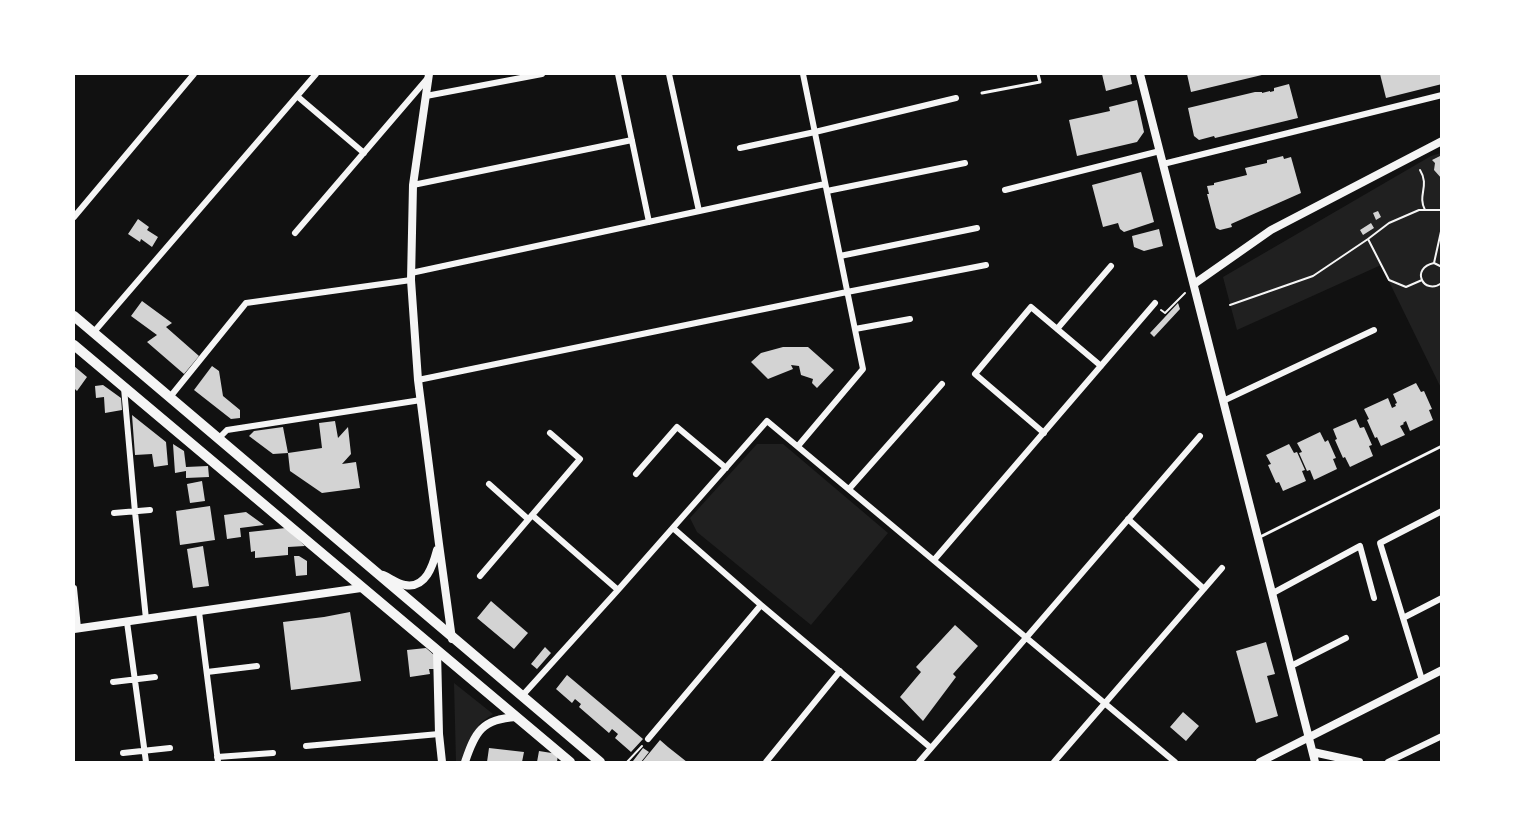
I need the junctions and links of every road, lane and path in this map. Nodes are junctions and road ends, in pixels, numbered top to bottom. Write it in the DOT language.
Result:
graph roads {
  1 [pos="194,74"];
  2 [pos="316,74"];
  3 [pos="542,74"];
  4 [pos="618,74"];
  5 [pos="669,74"];
  6 [pos="803,74"];
  7 [pos="1038,74"];
  8 [pos="1140,74"];
  9 [pos="429,75"];
  10 [pos="982,93"];
  11 [pos="1442,95"];
  12 [pos="297,96"];
  13 [pos="426,96"];
  14 [pos="956,98"];
  15 [pos="815,132"];
  16 [pos="632,140"];
  17 [pos="1442,141"];
  18 [pos="740,148"];
  19 [pos="1160,152"];
  20 [pos="364,153"];
  21 [pos="966,164"];
  22 [pos="1163,164"];
  23 [pos="1420,170"];
  24 [pos="413,185"];
  25 [pos="826,188"];
  26 [pos="1005,190"];
  27 [pos="1425,210"];
  28 [pos="1442,210"];
  29 [pos="699,212"];
  30 [pos="74,217"];
  31 [pos="649,222"];
  32 [pos="1442,227"];
  33 [pos="977,228"];
  34 [pos="295,233"];
  35 [pos="1368,239"];
  36 [pos="840,256"];
  37 [pos="1434,262"];
  38 [pos="986,265"];
  39 [pos="1111,266"];
  40 [pos="1442,267"];
  41 [pos="411,277"];
  42 [pos="1422,280"];
  43 [pos="1442,283"];
  44 [pos="1194,284"];
  45 [pos="847,292"];
  46 [pos="1155,303"];
  47 [pos="1230,306"];
  48 [pos="74,316"];
  49 [pos="910,319"];
  50 [pos="855,329"];
  51 [pos="1057,329"];
  52 [pos="1374,330"];
  53 [pos="93,333"];
  54 [pos="74,345"];
  55 [pos="1101,366"];
  56 [pos="418,381"];
  57 [pos="942,384"];
  58 [pos="124,388"];
  59 [pos="170,397"];
  60 [pos="421,400"];
  61 [pos="1223,401"];
  62 [pos="1044,433"];
  63 [pos="550,434"];
  64 [pos="1200,436"];
  65 [pos="218,439"];
  66 [pos="798,446"];
  67 [pos="1442,446"];
  68 [pos="726,468"];
  69 [pos="636,474"];
  70 [pos="489,484"];
  71 [pos="849,489"];
  72 [pos="150,510"];
  73 [pos="1442,511"];
  74 [pos="135,512"];
  75 [pos="114,513"];
  76 [pos="530,517"];
  77 [pos="1128,519"];
  78 [pos="314,520"];
  79 [pos="673,528"];
  80 [pos="300,537"];
  81 [pos="1258,538"];
  82 [pos="439,544"];
  83 [pos="934,560"];
  84 [pos="1222,568"];
  85 [pos="376,572"];
  86 [pos="480,576"];
  87 [pos="74,588"];
  88 [pos="361,588"];
  89 [pos="1204,589"];
  90 [pos="618,590"];
  91 [pos="1273,594"];
  92 [pos="1374,598"];
  93 [pos="1442,598"];
  94 [pos="761,605"];
  95 [pos="200,612"];
  96 [pos="1403,618"];
  97 [pos="146,619"];
  98 [pos="127,622"];
  99 [pos="76,629"];
  100 [pos="1026,638"];
  101 [pos="1347,638"];
  102 [pos="452,639"];
  103 [pos="437,651"];
  104 [pos="257,666"];
  105 [pos="1291,666"];
  106 [pos="1442,670"];
  107 [pos="840,671"];
  108 [pos="207,672"];
  109 [pos="155,677"];
  110 [pos="135,679"];
  111 [pos="1422,680"];
  112 [pos="113,682"];
  113 [pos="521,697"];
  114 [pos="1105,704"];
  115 [pos="516,717"];
  116 [pos="439,734"];
  117 [pos="1442,736"];
  118 [pos="1309,738"];
  119 [pos="648,740"];
  120 [pos="306,746"];
  121 [pos="170,748"];
  122 [pos="931,748"];
  123 [pos="144,751"];
  124 [pos="1312,752"];
  125 [pos="123,753"];
  126 [pos="273,753"];
  127 [pos="218,760"];
  128 [pos="146,762"];
  129 [pos="442,762"];
  130 [pos="465,762"];
  131 [pos="570,762"];
  132 [pos="600,762"];
  133 [pos="627,762"];
  134 [pos="766,762"];
  135 [pos="919,762"];
  136 [pos="1054,762"];
  137 [pos="1175,762"];
  138 [pos="1260,762"];
  139 [pos="1315,762"];
  140 [pos="1359,762"];
  141 [pos="1388,762"];
  1 -- 30 [label="street"];
  2 -- 12 [label="street"];
  3 -- 13 [label="street"];
  4 -- 16 [label="street"];
  5 -- 29 [label="street"];
  6 -- 15 [label="street"];
  7 -- 10 [label="lane"];
  8 -- 19 [label="street"];
  9 -- 13 [label="street"];
  9 -- 20 [label="street"];
  11 -- 22 [label="street"];
  12 -- 20 [label="street"];
  12 -- 53 [label="street"];
  13 -- 24 [label="street"];
  14 -- 15 [label="street"];
  15 -- 18 [label="street"];
  15 -- 25 [label="street"];
  16 -- 24 [label="street"];
  16 -- 31 [label="street"];
  17 -- 44 [label="street"];
  19 -- 22 [label="street"];
  19 -- 26 [label="street"];
  20 -- 34 [label="street"];
  21 -- 25 [label="street"];
  22 -- 44 [label="street"];
  23 -- 27 [label="path"];
  24 -- 41 [label="street"];
  25 -- 29 [label="street"];
  25 -- 36 [label="street"];
  27 -- 28 [label="path"];
  27 -- 35 [label="path"];
  29 -- 31 [label="street"];
  31 -- 41 [label="street"];
  32 -- 37 [label="path"];
  33 -- 36 [label="street"];
  35 -- 42 [label="path"];
  35 -- 47 [label="path"];
  36 -- 45 [label="street"];
  37 -- 40 [label="path"];
  37 -- 42 [label="path"];
  38 -- 45 [label="street"];
  39 -- 51 [label="street"];
  41 -- 56 [label="street"];
  41 -- 59 [label="street"];
  42 -- 43 [label="path"];
  44 -- 46 [label="path"];
  44 -- 61 [label="street"];
  45 -- 50 [label="street"];
  45 -- 56 [label="street"];
  46 -- 55 [label="street"];
  48 -- 53 [label="main road"];
  49 -- 50 [label="street"];
  50 -- 66 [label="street"];
  51 -- 55 [label="street"];
  51 -- 62 [label="street"];
  52 -- 61 [label="street"];
  53 -- 59 [label="main road"];
  54 -- 58 [label="main road"];
  55 -- 62 [label="street"];
  56 -- 60 [label="street"];
  57 -- 71 [label="street"];
  58 -- 74 [label="street"];
  58 -- 80 [label="main road"];
  59 -- 65 [label="main road"];
  60 -- 65 [label="street"];
  60 -- 82 [label="street"];
  61 -- 81 [label="street"];
  62 -- 83 [label="street"];
  63 -- 76 [label="street"];
  64 -- 77 [label="street"];
  65 -- 78 [label="main road"];
  66 -- 68 [label="street"];
  66 -- 71 [label="street"];
  67 -- 81 [label="lane"];
  68 -- 69 [label="street"];
  68 -- 79 [label="street"];
  70 -- 76 [label="street"];
  71 -- 83 [label="street"];
  72 -- 74 [label="street"];
  73 -- 96 [label="street"];
  74 -- 75 [label="street"];
  74 -- 97 [label="street"];
  76 -- 86 [label="street"];
  76 -- 90 [label="street"];
  77 -- 89 [label="street"];
  77 -- 100 [label="street"];
  78 -- 80 [label="main road"];
  78 -- 85 [label="main road"];
  79 -- 90 [label="street"];
  79 -- 94 [label="street"];
  80 -- 88 [label="main road"];
  81 -- 91 [label="street"];
  82 -- 85 [label="street"];
  82 -- 102 [label="street"];
  83 -- 100 [label="street"];
  84 -- 89 [label="street"];
  85 -- 102 [label="main road"];
  87 -- 99 [label="street"];
  88 -- 95 [label="street"];
  88 -- 103 [label="main road"];
  89 -- 114 [label="street"];
  90 -- 113 [label="street"];
  91 -- 92 [label="street"];
  91 -- 105 [label="street"];
  93 -- 96 [label="street"];
  94 -- 107 [label="street"];
  94 -- 119 [label="street"];
  95 -- 97 [label="street"];
  95 -- 108 [label="street"];
  96 -- 111 [label="street"];
  97 -- 98 [label="street"];
  98 -- 99 [label="street"];
  98 -- 110 [label="street"];
  100 -- 114 [label="street"];
  100 -- 122 [label="street"];
  101 -- 105 [label="street"];
  102 -- 113 [label="main road"];
  103 -- 115 [label="main road"];
  103 -- 116 [label="street"];
  104 -- 108 [label="street"];
  105 -- 118 [label="street"];
  106 -- 111 [label="street"];
  107 -- 122 [label="street"];
  107 -- 134 [label="street"];
  108 -- 127 [label="street"];
  109 -- 110 [label="street"];
  110 -- 112 [label="street"];
  110 -- 123 [label="street"];
  111 -- 118 [label="street"];
  113 -- 132 [label="main road"];
  114 -- 136 [label="street"];
  114 -- 137 [label="street"];
  115 -- 130 [label="street"];
  115 -- 131 [label="main road"];
  116 -- 120 [label="street"];
  116 -- 129 [label="street"];
  117 -- 141 [label="street"];
  118 -- 124 [label="street"];
  118 -- 138 [label="street"];
  119 -- 133 [label="path"];
  121 -- 123 [label="street"];
  122 -- 135 [label="street"];
  123 -- 125 [label="street"];
  123 -- 128 [label="street"];
  124 -- 139 [label="street"];
  124 -- 140 [label="street"];
  126 -- 127 [label="street"];
}
